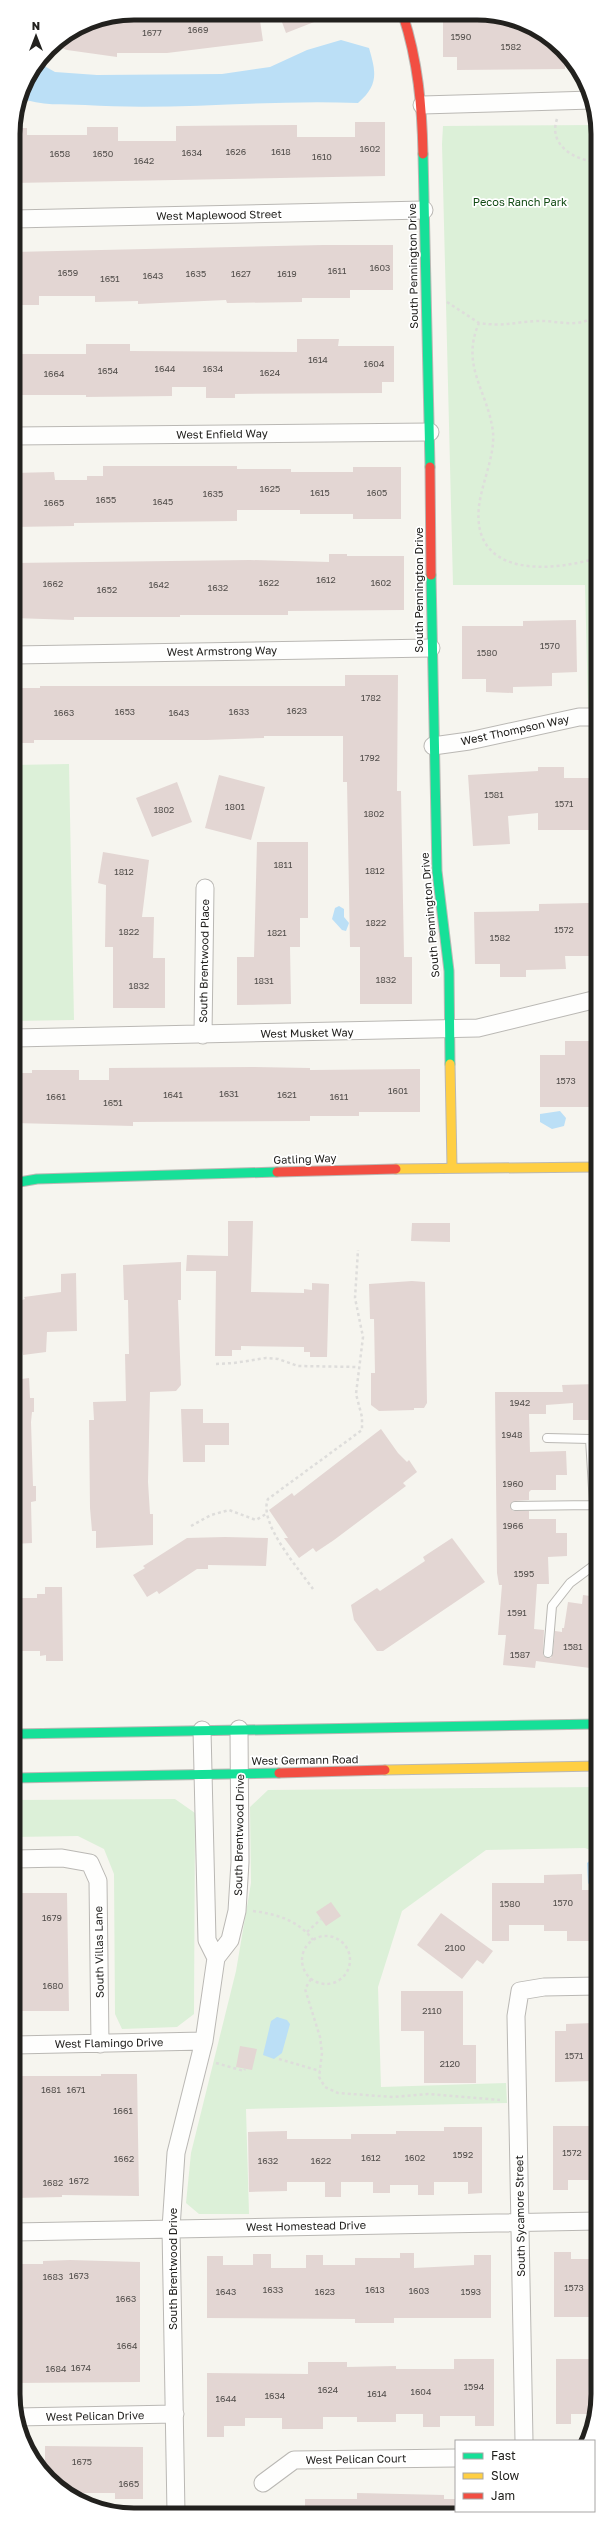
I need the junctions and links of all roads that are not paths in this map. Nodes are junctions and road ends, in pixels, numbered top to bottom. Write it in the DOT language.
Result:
graph roads {
  1 [pos="405,20"];
  2 [pos="585,100"];
  3 [pos="422,105"];
  4 [pos="424,210"];
  5 [pos="20,219"];
  6 [pos="430,432"];
  7 [pos="20,436"];
  8 [pos="431,648"];
  9 [pos="20,654"];
  10 [pos="591,717"];
  11 [pos="433,746"];
  12 [pos="205,888"];
  13 [pos="591,1000"];
  14 [pos="448,1030"];
  15 [pos="203,1035"];
  16 [pos="20,1038"];
  17 [pos="452,1167"];
  18 [pos="591,1167"];
  19 [pos="20,1182"];
  20 [pos="547,1438"];
  21 [pos="591,1439"];
  22 [pos="591,1505"];
  23 [pos="515,1506"];
  24 [pos="591,1567"];
  25 [pos="548,1653"];
  26 [pos="591,1724"];
  27 [pos="239,1729"];
  28 [pos="202,1730"];
  29 [pos="20,1734"];
  30 [pos="591,1766"];
  31 [pos="239,1773"];
  32 [pos="203,1774"];
  33 [pos="20,1778"];
  34 [pos="20,1859"];
  35 [pos="216,1958"];
  36 [pos="591,1986"];
  37 [pos="204,2041"];
  38 [pos="100,2044"];
  39 [pos="20,2045"];
  40 [pos="591,2221"];
  41 [pos="520,2222"];
  42 [pos="171,2228"];
  43 [pos="20,2232"];
  44 [pos="175,2414"];
  45 [pos="22,2417"];
  46 [pos="524,2440"];
  47 [pos="455,2458"];
  48 [pos="263,2483"];
  49 [pos="176,2508"];
  1 -- 3 [label="street, South Pennington Drive"];
  2 -- 3 [label="street"];
  3 -- 4 [label="street, South Pennington Drive"];
  4 -- 5 [label="street, West Maplewood Street"];
  4 -- 6 [label="street, South Pennington Drive"];
  6 -- 7 [label="street, West Enfield Way"];
  6 -- 8 [label="street, South Pennington Drive"];
  8 -- 9 [label="street, West Armstrong Way"];
  8 -- 11 [label="street, South Pennington Drive"];
  10 -- 11 [label="street, West Thompson Way"];
  11 -- 14 [label="street, South Pennington Drive"];
  12 -- 15 [label="street, South Brentwood Place"];
  13 -- 14 [label="street, West Musket Way"];
  14 -- 15 [label="street, West Musket Way"];
  14 -- 17 [label="street, South Pennington Drive"];
  15 -- 16 [label="street, West Musket Way"];
  17 -- 18 [label="street, Gatling Way"];
  17 -- 19 [label="street, Gatling Way"];
  20 -- 21 [label="lane"];
  22 -- 23 [label="lane"];
  24 -- 25 [label="lane"];
  26 -- 27 [label="street"];
  27 -- 28 [label="street"];
  27 -- 31 [label="street, South Brentwood Drive"];
  28 -- 29 [label="street"];
  28 -- 32 [label="street"];
  30 -- 31 [label="street, West Germann Road"];
  31 -- 32 [label="street, West Germann Road"];
  31 -- 35 [label="street, South Brentwood Drive"];
  32 -- 33 [label="street, West Germann Road"];
  32 -- 35 [label="street"];
  34 -- 38 [label="street, South Villas Lane"];
  35 -- 37 [label="street, South Brentwood Drive"];
  36 -- 41 [label="street, South Sycamore Street"];
  37 -- 38 [label="street, West Flamingo Drive"];
  37 -- 42 [label="street, South Brentwood Drive"];
  38 -- 39 [label="street, West Flamingo Drive"];
  40 -- 41 [label="street, West Homestead Drive"];
  41 -- 42 [label="street, West Homestead Drive"];
  41 -- 46 [label="street, South Sycamore Street"];
  42 -- 43 [label="street, West Homestead Drive"];
  42 -- 44 [label="street, South Brentwood Drive"];
  44 -- 45 [label="street, West Pelican Drive"];
  44 -- 49 [label="street, South Brentwood Drive"];
  47 -- 48 [label="street, West Pelican Court"];
}
